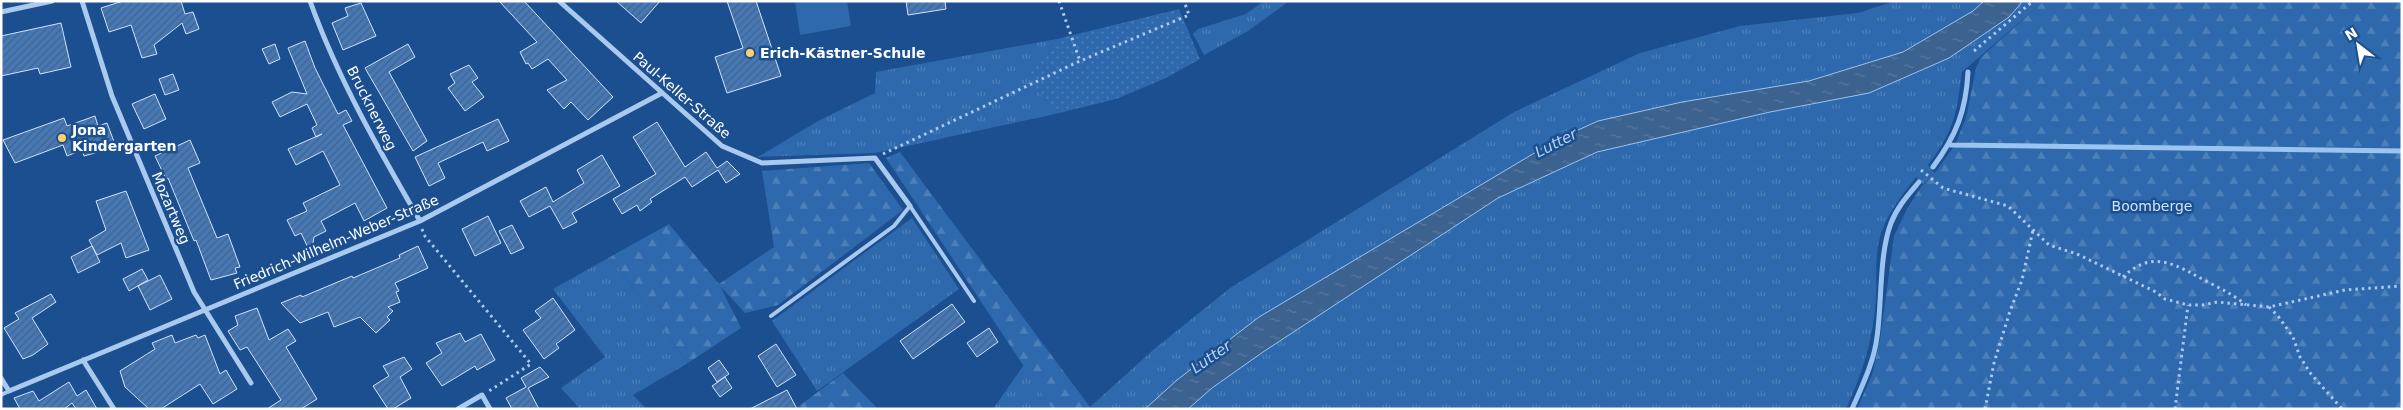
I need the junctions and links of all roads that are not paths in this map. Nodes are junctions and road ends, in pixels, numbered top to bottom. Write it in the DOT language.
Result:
graph roads {
  1 [pos="52,1"];
  2 [pos="82,1"];
  3 [pos="310,1"];
  4 [pos="559,1"];
  5 [pos="1,12"];
  6 [pos="662,93"];
  7 [pos="910,206"];
  8 [pos="420,221"];
  9 [pos="974,301"];
  10 [pos="204,309"];
  11 [pos="771,316"];
  12 [pos="84,360"];
  13 [pos="1,378"];
  14 [pos="251,383"];
  15 [pos="10,391"];
  16 [pos="1,395"];
  17 [pos="114,409"];
  18 [pos="458,409"];
  19 [pos="490,409"];
  1 -- 5 [label="street"];
  2 -- 10 [label="street, Mozartweg"];
  3 -- 8 [label="street, Brucknerweg"];
  4 -- 6 [label="street, Paul-Keller-Straße"];
  6 -- 7 [label="street, Paul-Keller-Straße"];
  6 -- 8 [label="street, Friedrich-Wilhelm-Weber-Straße"];
  7 -- 9 [label="lane"];
  7 -- 11 [label="lane"];
  8 -- 10 [label="street, Friedrich-Wilhelm-Weber-Straße"];
  10 -- 12 [label="street, Friedrich-Wilhelm-Weber-Straße"];
  10 -- 14 [label="street, Mozartweg"];
  12 -- 15 [label="street, Friedrich-Wilhelm-Weber-Straße"];
  12 -- 17 [label="street"];
  13 -- 15 [label="street"];
  15 -- 16 [label="lane"];
  18 -- 19 [label="street"];
}
